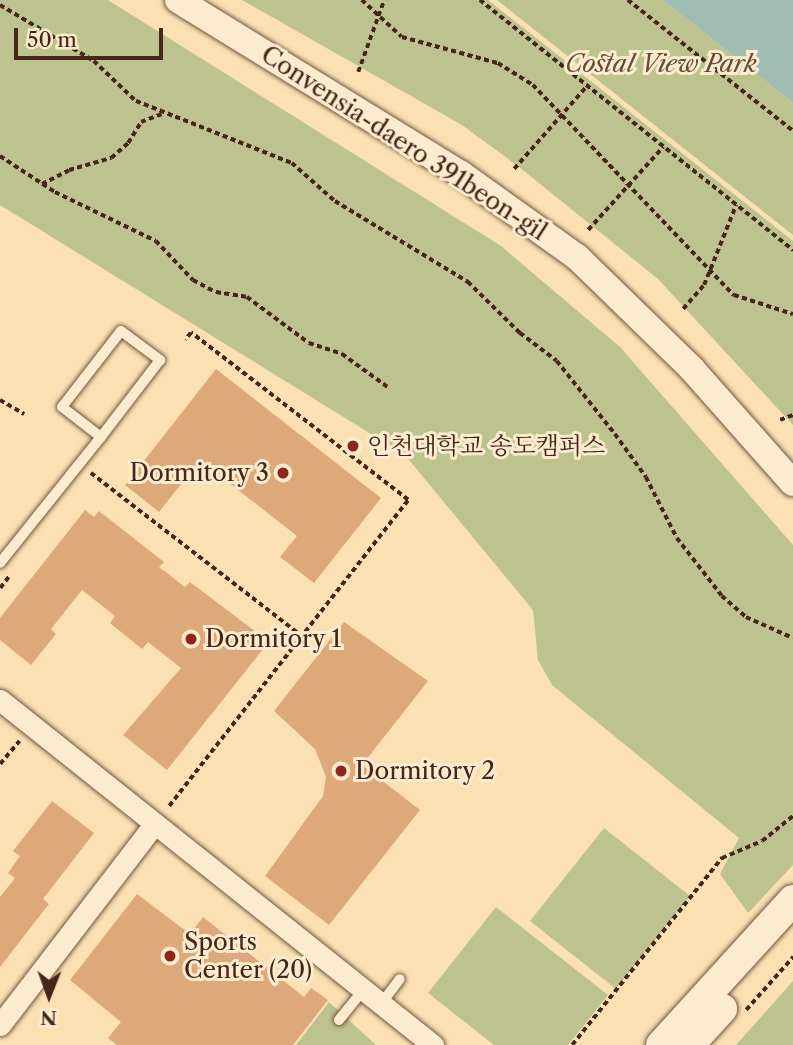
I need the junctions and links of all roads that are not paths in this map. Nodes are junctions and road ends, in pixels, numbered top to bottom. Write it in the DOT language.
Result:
graph roads {
  1 [pos="178,0"];
  2 [pos="101,437"];
  3 [pos="793,483"];
  4 [pos="0,563"];
  5 [pos="0,701"];
  6 [pos="154,824"];
  7 [pos="793,900"];
  8 [pos="793,930"];
  9 [pos="400,979"];
  10 [pos="363,990"];
  11 [pos="381,1004"];
  12 [pos="339,1020"];
  13 [pos="0,1025"];
  14 [pos="433,1045"];
  15 [pos="661,1045"];
  16 [pos="689,1045"];
  1 -- 3 [label="street, Convensia-daero 391beon-gil"];
  2 -- 2 [label="lane"];
  2 -- 4 [label="lane"];
  5 -- 6 [label="street"];
  6 -- 10 [label="street"];
  6 -- 13 [label="street"];
  7 -- 15 [label="main road"];
  8 -- 16 [label="main road"];
  9 -- 11 [label="lane"];
  10 -- 11 [label="street"];
  10 -- 12 [label="lane"];
  11 -- 14 [label="street"];
}
